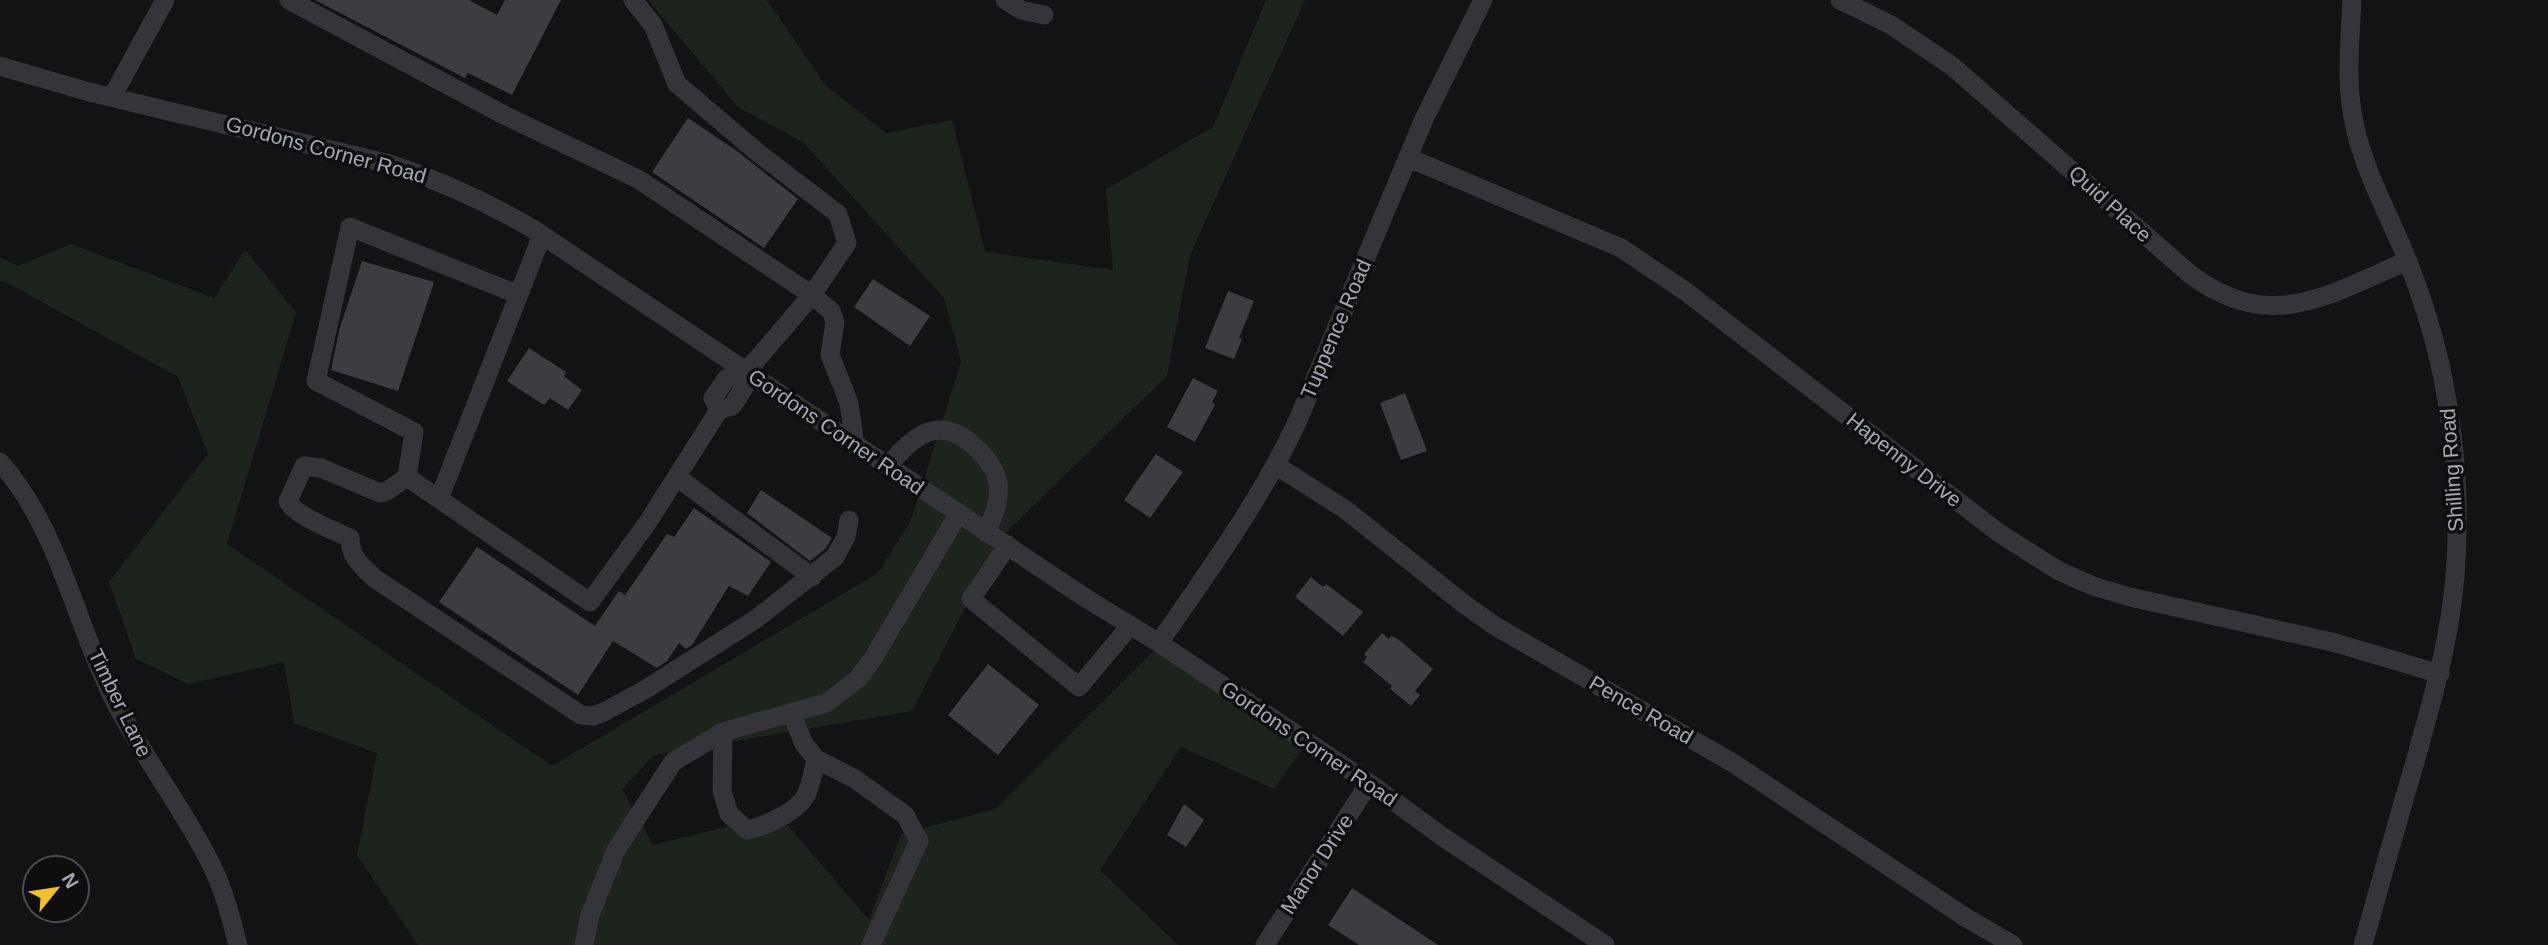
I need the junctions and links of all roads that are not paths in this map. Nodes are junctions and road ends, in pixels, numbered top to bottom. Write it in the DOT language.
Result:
graph roads {
  1 [pos="165,0"];
  2 [pos="289,0"];
  3 [pos="633,0"];
  4 [pos="1005,0"];
  5 [pos="1483,0"];
  6 [pos="1840,0"];
  7 [pos="2352,0"];
  8 [pos="1044,15"];
  9 [pos="0,66"];
  10 [pos="112,97"];
  11 [pos="1409,158"];
  12 [pos="542,235"];
  13 [pos="2407,261"];
  14 [pos="519,295"];
  15 [pos="813,295"];
  16 [pos="743,374"];
  17 [pos="855,445"];
  18 [pos="0,462"];
  19 [pos="888,466"];
  20 [pos="1277,466"];
  21 [pos="407,477"];
  22 [pos="678,478"];
  23 [pos="439,499"];
  24 [pos="959,513"];
  25 [pos="849,520"];
  26 [pos="986,531"];
  27 [pos="1008,545"];
  28 [pos="812,577"];
  29 [pos="1130,626"];
  30 [pos="1159,643"];
  31 [pos="2440,674"];
  32 [pos="791,712"];
  33 [pos="723,732"];
  34 [pos="816,759"];
  35 [pos="1369,783"];
  36 [pos="238,945"];
  37 [pos="584,945"];
  38 [pos="870,945"];
  39 [pos="1265,945"];
  40 [pos="1605,945"];
  41 [pos="2013,945"];
  42 [pos="2363,945"];
  1 -- 10 [label="street"];
  2 -- 15 [label="street"];
  3 -- 15 [label="street"];
  4 -- 8 [label="street"];
  5 -- 11 [label="street, Tuppence Road"];
  6 -- 13 [label="street, Quid Place"];
  7 -- 13 [label="street, Shilling Road"];
  9 -- 10 [label="street, Gordons Corner Road"];
  10 -- 12 [label="street, Gordons Corner Road"];
  11 -- 20 [label="street, Tuppence Road"];
  11 -- 31 [label="street, Hapenny Drive"];
  12 -- 14 [label="street"];
  12 -- 16 [label="street, Gordons Corner Road"];
  13 -- 31 [label="street, Shilling Road"];
  14 -- 21 [label="street"];
  14 -- 23 [label="street"];
  15 -- 16 [label="street"];
  15 -- 17 [label="street"];
  16 -- 17 [label="street, Gordons Corner Road"];
  16 -- 22 [label="street"];
  17 -- 19 [label="street, Gordons Corner Road"];
  18 -- 36 [label="street, Timber Lane"];
  19 -- 24 [label="street, Gordons Corner Road"];
  19 -- 26 [label="street"];
  20 -- 30 [label="street, Tuppence Road"];
  20 -- 41 [label="street, Pence Road"];
  21 -- 23 [label="street"];
  21 -- 28 [label="street"];
  22 -- 23 [label="street"];
  22 -- 28 [label="street"];
  24 -- 26 [label="street, Gordons Corner Road"];
  24 -- 32 [label="street"];
  25 -- 28 [label="street"];
  26 -- 27 [label="street, Gordons Corner Road"];
  27 -- 29 [label="street, Gordons Corner Road"];
  27 -- 29 [label="street"];
  29 -- 30 [label="street, Gordons Corner Road"];
  30 -- 35 [label="street, Gordons Corner Road"];
  31 -- 42 [label="street, Shilling Road"];
  32 -- 33 [label="street"];
  32 -- 34 [label="street"];
  33 -- 34 [label="street"];
  33 -- 37 [label="street"];
  34 -- 38 [label="street"];
  35 -- 39 [label="street, Manor Drive"];
  35 -- 40 [label="street, Gordons Corner Road"];
}
